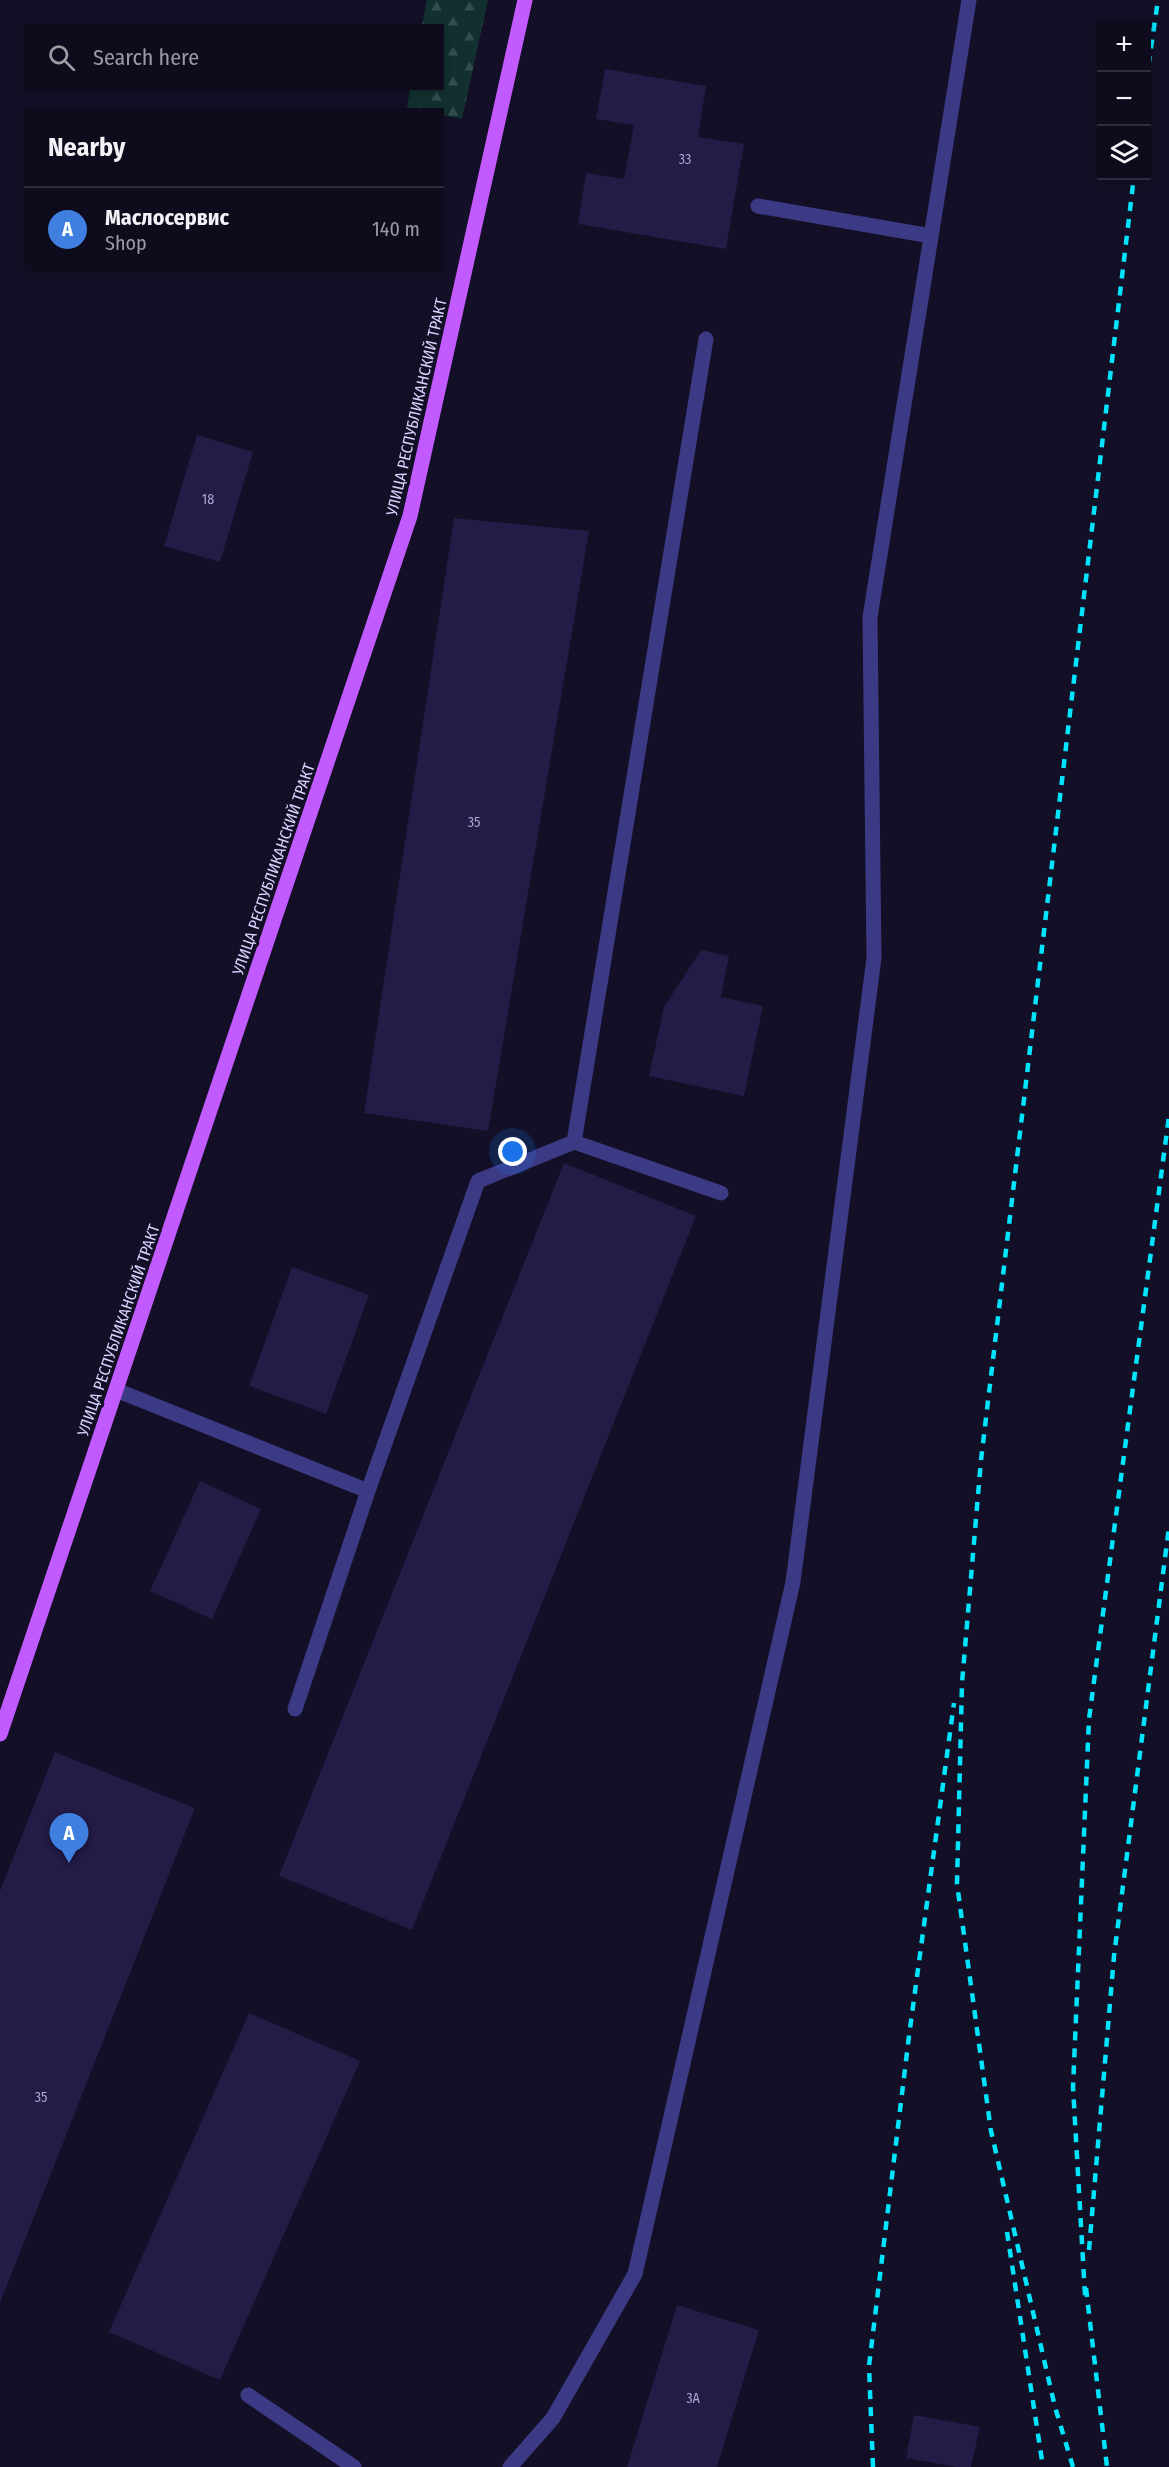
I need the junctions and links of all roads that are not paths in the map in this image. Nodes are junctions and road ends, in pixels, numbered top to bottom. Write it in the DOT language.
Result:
graph roads {
  1 [pos="525,0"];
  2 [pos="969,0"];
  3 [pos="758,206"];
  4 [pos="931,236"];
  5 [pos="706,339"];
  6 [pos="574,1142"];
  7 [pos="720,1193"];
  8 [pos="116,1390"];
  9 [pos="368,1491"];
  10 [pos="295,1709"];
  11 [pos="0,1734"];
  12 [pos="248,2395"];
  13 [pos="354,2467"];
  14 [pos="510,2467"];
  1 -- 8 [label="main road, УЛИЦА РЕСПУБЛИКАНСКИЙ ТРАКТ"];
  2 -- 4 [label="lane"];
  3 -- 4 [label="lane"];
  4 -- 14 [label="lane"];
  5 -- 6 [label="lane"];
  6 -- 7 [label="lane"];
  6 -- 9 [label="lane"];
  8 -- 9 [label="lane"];
  8 -- 11 [label="main road, УЛИЦА РЕСПУБЛИКАНСКИЙ ТРАКТ"];
  9 -- 10 [label="lane"];
  12 -- 13 [label="lane"];
}
